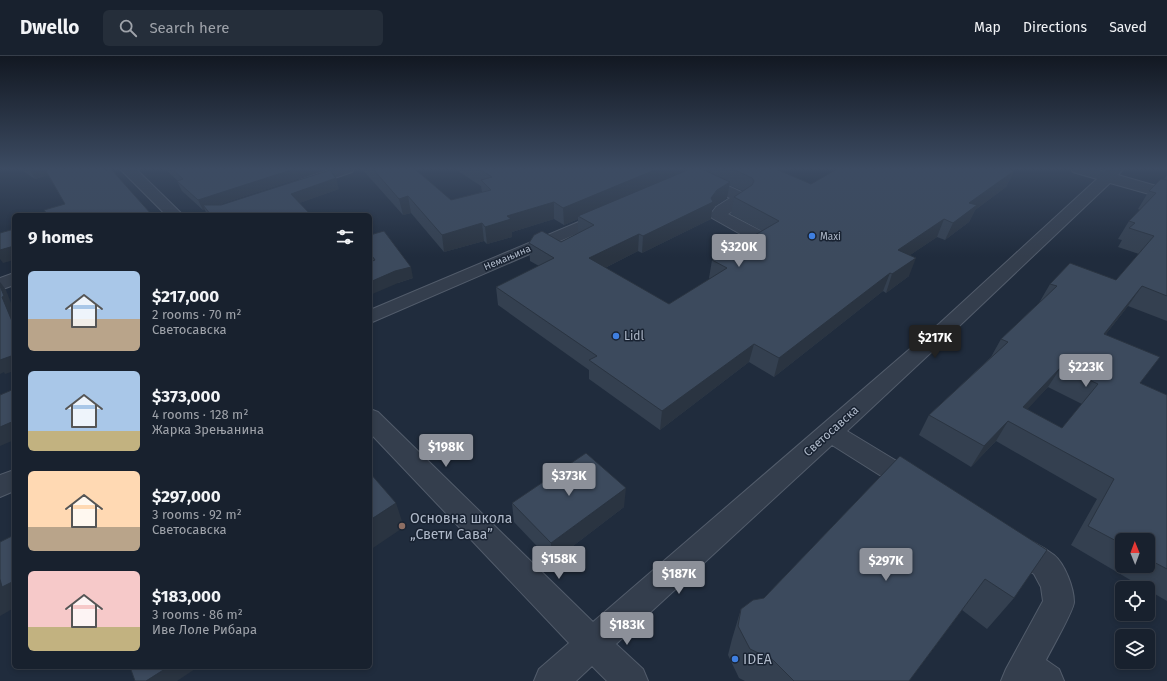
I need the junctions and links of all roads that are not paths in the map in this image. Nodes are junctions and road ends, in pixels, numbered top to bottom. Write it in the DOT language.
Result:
graph roads {
  1 [pos="157,198"];
  2 [pos="742,198"];
  3 [pos="1084,198"];
  4 [pos="624,207"];
  5 [pos="173,213"];
  6 [pos="757,236"];
  7 [pos="12,280"];
  8 [pos="0,284"];
  9 [pos="372,316"];
  10 [pos="372,420"];
  11 [pos="830,432"];
  12 [pos="12,481"];
  13 [pos="0,486"];
  14 [pos="937,498"];
  15 [pos="991,532"];
  16 [pos="592,644"];
  17 [pos="1030,676"];
  18 [pos="551,681"];
  19 [pos="631,681"];
  1 -- 5 [label="street"];
  2 -- 6 [label="street"];
  3 -- 11 [label="street, Светосавска"];
  4 -- 9 [label="street, Немањина"];
  7 -- 8 [label="street"];
  10 -- 16 [label="street"];
  11 -- 14 [label="street"];
  11 -- 16 [label="street, Светосавска"];
  12 -- 13 [label="street"];
  15 -- 17 [label="street"];
  16 -- 18 [label="street, Светосавска"];
  16 -- 19 [label="street"];
}
